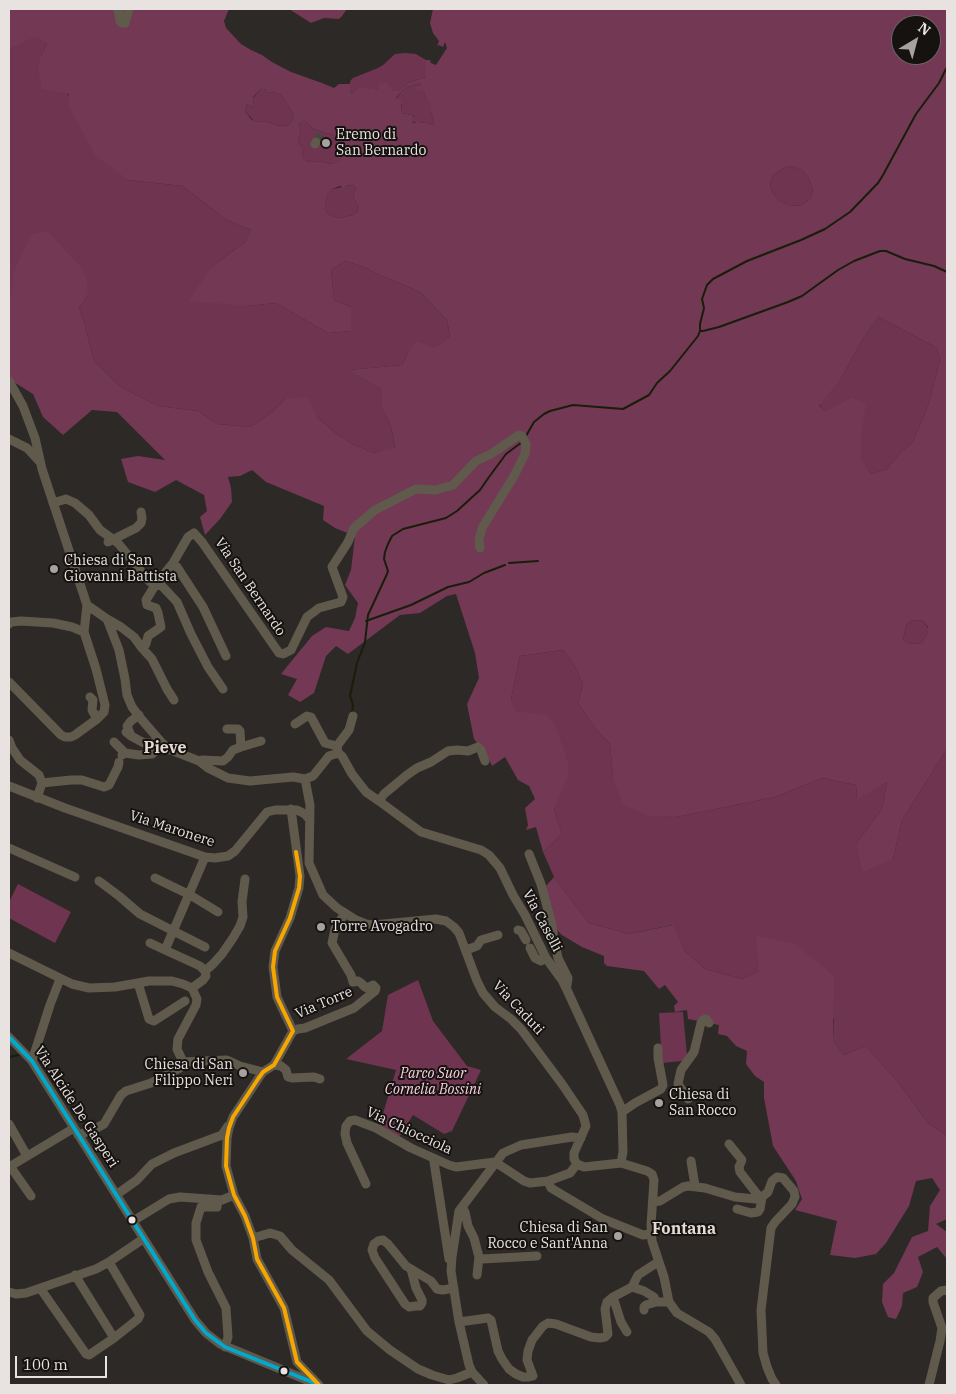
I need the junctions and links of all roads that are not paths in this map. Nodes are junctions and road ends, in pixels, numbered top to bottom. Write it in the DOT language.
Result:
graph roads {
  1 [pos="118,9"];
  2 [pos="129,9"];
  3 [pos="9,381"];
  4 [pos="9,439"];
  5 [pos="40,462"];
  6 [pos="52,502"];
  7 [pos="141,512"];
  8 [pos="110,541"];
  9 [pos="480,548"];
  10 [pos="173,564"];
  11 [pos="156,584"];
  12 [pos="86,605"];
  13 [pos="107,619"];
  14 [pos="10,622"];
  15 [pos="84,632"];
  16 [pos="142,648"];
  17 [pos="226,656"];
  18 [pos="9,682"];
  19 [pos="223,689"];
  20 [pos="90,697"];
  21 [pos="174,700"];
  22 [pos="139,715"];
  23 [pos="353,716"];
  24 [pos="97,719"];
  25 [pos="295,724"];
  26 [pos="227,729"];
  27 [pos="9,740"];
  28 [pos="261,741"];
  29 [pos="114,742"];
  30 [pos="162,743"];
  31 [pos="241,747"];
  32 [pos="338,749"];
  33 [pos="171,750"];
  34 [pos="122,757"];
  35 [pos="199,761"];
  36 [pos="485,761"];
  37 [pos="305,779"];
  38 [pos="42,783"];
  39 [pos="9,786"];
  40 [pos="308,792"];
  41 [pos="37,798"];
  42 [pos="379,801"];
  43 [pos="294,809"];
  44 [pos="310,820"];
  45 [pos="310,830"];
  46 [pos="293,832"];
  47 [pos="9,848"];
  48 [pos="529,854"];
  49 [pos="205,856"];
  50 [pos="75,877"];
  51 [pos="155,878"];
  52 [pos="245,879"];
  53 [pos="99,881"];
  54 [pos="190,895"];
  55 [pos="218,912"];
  56 [pos="345,913"];
  57 [pos="518,930"];
  58 [pos="173,931"];
  59 [pos="498,935"];
  60 [pos="150,944"];
  61 [pos="206,947"];
  62 [pos="165,950"];
  63 [pos="466,950"];
  64 [pos="9,953"];
  65 [pos="546,958"];
  66 [pos="205,971"];
  67 [pos="60,979"];
  68 [pos="138,983"];
  69 [pos="192,988"];
  70 [pos="567,990"];
  71 [pos="185,1001"];
  72 [pos="709,1024"];
  73 [pos="293,1031"];
  74 [pos="9,1037"];
  75 [pos="658,1048"];
  76 [pos="32,1061"];
  77 [pos="184,1062"];
  78 [pos="276,1062"];
  79 [pos="259,1074"];
  80 [pos="320,1078"];
  81 [pos="688,1099"];
  82 [pos="622,1112"];
  83 [pos="9,1124"];
  84 [pos="230,1124"];
  85 [pos="76,1131"];
  86 [pos="581,1138"];
  87 [pos="729,1144"];
  88 [pos="27,1156"];
  89 [pos="435,1159"];
  90 [pos="691,1161"];
  91 [pos="495,1162"];
  92 [pos="621,1163"];
  93 [pos="576,1164"];
  94 [pos="9,1167"];
  95 [pos="548,1181"];
  96 [pos="366,1184"];
  97 [pos="695,1186"];
  98 [pos="116,1194"];
  99 [pos="31,1196"];
  100 [pos="234,1196"];
  101 [pos="761,1198"];
  102 [pos="218,1200"];
  103 [pos="653,1202"];
  104 [pos="462,1207"];
  105 [pos="737,1209"];
  106 [pos="133,1222"];
  107 [pos="652,1234"];
  108 [pos="253,1238"];
  109 [pos="143,1239"];
  110 [pos="537,1256"];
  111 [pos="479,1257"];
  112 [pos="109,1262"];
  113 [pos="658,1262"];
  114 [pos="451,1266"];
  115 [pos="411,1269"];
  116 [pos="477,1274"];
  117 [pos="75,1275"];
  118 [pos="632,1287"];
  119 [pos="40,1288"];
  120 [pos="454,1288"];
  121 [pos="947,1290"];
  122 [pos="9,1292"];
  123 [pos="613,1297"];
  124 [pos="656,1302"];
  125 [pos="669,1302"];
  126 [pos="644,1310"];
  127 [pos="459,1322"];
  128 [pos="627,1332"];
  129 [pos="114,1338"];
  130 [pos="225,1347"];
  131 [pos="298,1362"];
  132 [pos="472,1372"];
  133 [pos="288,1373"];
  134 [pos="318,1385"];
  135 [pos="484,1385"];
  136 [pos="740,1385"];
  137 [pos="776,1385"];
  138 [pos="929,1385"];
  1 -- 2 [label="street"];
  3 -- 5 [label="street"];
  4 -- 5 [label="street"];
  5 -- 6 [label="street"];
  6 -- 8 [label="street"];
  6 -- 12 [label="street"];
  7 -- 8 [label="street"];
  8 -- 11 [label="street"];
  9 -- 10 [label="street, Via San Bernardo"];
  10 -- 11 [label="street, Via San Bernardo"];
  10 -- 17 [label="street"];
  11 -- 16 [label="street, Via San Bernardo"];
  11 -- 19 [label="street"];
  12 -- 13 [label="street"];
  12 -- 15 [label="street"];
  13 -- 16 [label="street"];
  13 -- 22 [label="street"];
  14 -- 15 [label="street"];
  15 -- 24 [label="street"];
  16 -- 21 [label="street"];
  18 -- 24 [label="street"];
  20 -- 24 [label="street"];
  22 -- 30 [label="street"];
  22 -- 30 [label="street"];
  23 -- 32 [label="street"];
  25 -- 32 [label="street, Via Caselli"];
  26 -- 31 [label="street"];
  27 -- 38 [label="street"];
  28 -- 31 [label="street"];
  29 -- 34 [label="street"];
  30 -- 33 [label="street"];
  31 -- 35 [label="street"];
  32 -- 37 [label="street"];
  32 -- 42 [label="street, Via Caselli"];
  33 -- 34 [label="street"];
  33 -- 35 [label="street"];
  34 -- 38 [label="street"];
  35 -- 37 [label="street"];
  36 -- 42 [label="street"];
  37 -- 40 [label="street, Via Caduti"];
  38 -- 41 [label="street"];
  39 -- 41 [label="street, Via Maronere"];
  40 -- 43 [label="street"];
  40 -- 44 [label="street, Via Caduti"];
  41 -- 49 [label="street, Via Maronere"];
  42 -- 65 [label="street, Via Caselli"];
  43 -- 44 [label="street"];
  43 -- 46 [label="street"];
  43 -- 49 [label="street, Via Maronere"];
  44 -- 45 [label="street, Via Caduti"];
  45 -- 46 [label="street"];
  45 -- 56 [label="street, Via Caduti"];
  46 -- 73 [label="street"];
  47 -- 50 [label="street"];
  48 -- 70 [label="street"];
  49 -- 54 [label="street"];
  51 -- 54 [label="street"];
  52 -- 66 [label="street"];
  53 -- 58 [label="street"];
  54 -- 55 [label="street"];
  54 -- 58 [label="street"];
  56 -- 63 [label="street, Via Caduti"];
  56 -- 73 [label="street, Via Torre"];
  57 -- 65 [label="street"];
  58 -- 61 [label="street"];
  58 -- 62 [label="street"];
  59 -- 63 [label="street"];
  60 -- 62 [label="street"];
  62 -- 66 [label="street"];
  63 -- 86 [label="street, Via Caduti"];
  64 -- 67 [label="street"];
  65 -- 70 [label="street, Via Caselli"];
  66 -- 69 [label="street"];
  67 -- 68 [label="street"];
  67 -- 76 [label="street"];
  68 -- 69 [label="street"];
  68 -- 71 [label="street"];
  69 -- 77 [label="street"];
  70 -- 82 [label="street, Via Caselli"];
  72 -- 81 [label="street"];
  73 -- 78 [label="street"];
  74 -- 76 [label="street, Via Alcide De Gasperi"];
  75 -- 82 [label="street"];
  76 -- 85 [label="street, Via Alcide De Gasperi"];
  77 -- 79 [label="street"];
  77 -- 85 [label="street"];
  78 -- 79 [label="street"];
  78 -- 80 [label="street"];
  79 -- 84 [label="street"];
  82 -- 92 [label="street, Via Caselli"];
  83 -- 88 [label="street"];
  84 -- 98 [label="street"];
  84 -- 100 [label="street"];
  85 -- 88 [label="street"];
  85 -- 98 [label="street, Via Alcide De Gasperi"];
  86 -- 91 [label="street"];
  86 -- 93 [label="street, Via Caduti"];
  87 -- 101 [label="street"];
  88 -- 94 [label="street"];
  89 -- 91 [label="street, Via Chiocciola"];
  89 -- 96 [label="street, Via Chiocciola"];
  89 -- 114 [label="street"];
  90 -- 97 [label="street"];
  91 -- 95 [label="street"];
  91 -- 104 [label="street"];
  92 -- 93 [label="street"];
  92 -- 103 [label="street"];
  93 -- 95 [label="street"];
  94 -- 99 [label="street"];
  95 -- 107 [label="street"];
  97 -- 101 [label="street"];
  97 -- 103 [label="street"];
  98 -- 106 [label="street, Via Alcide De Gasperi"];
  100 -- 102 [label="street"];
  100 -- 108 [label="street"];
  101 -- 105 [label="street"];
  101 -- 137 [label="street"];
  102 -- 106 [label="street"];
  102 -- 130 [label="street"];
  103 -- 107 [label="street"];
  104 -- 111 [label="street"];
  104 -- 114 [label="street"];
  106 -- 109 [label="street, Via Alcide De Gasperi"];
  107 -- 113 [label="street"];
  108 -- 131 [label="street"];
  108 -- 132 [label="street"];
  109 -- 112 [label="street"];
  109 -- 130 [label="street, Via Alcide De Gasperi"];
  110 -- 111 [label="street"];
  111 -- 116 [label="street"];
  112 -- 117 [label="street"];
  112 -- 129 [label="street"];
  113 -- 118 [label="street"];
  113 -- 125 [label="street"];
  114 -- 120 [label="street"];
  115 -- 115 [label="street"];
  115 -- 120 [label="street"];
  117 -- 119 [label="street"];
  117 -- 129 [label="street"];
  118 -- 123 [label="street"];
  118 -- 124 [label="street"];
  119 -- 122 [label="street"];
  119 -- 129 [label="street"];
  120 -- 127 [label="street"];
  121 -- 138 [label="street"];
  123 -- 127 [label="street"];
  123 -- 128 [label="street"];
  124 -- 125 [label="street"];
  124 -- 126 [label="street"];
  125 -- 136 [label="street"];
  127 -- 132 [label="street"];
  130 -- 133 [label="street, Via Alcide De Gasperi"];
  131 -- 133 [label="street"];
  131 -- 134 [label="street"];
  132 -- 135 [label="street"];
  133 -- 134 [label="street, Via Alcide De Gasperi"];
}
